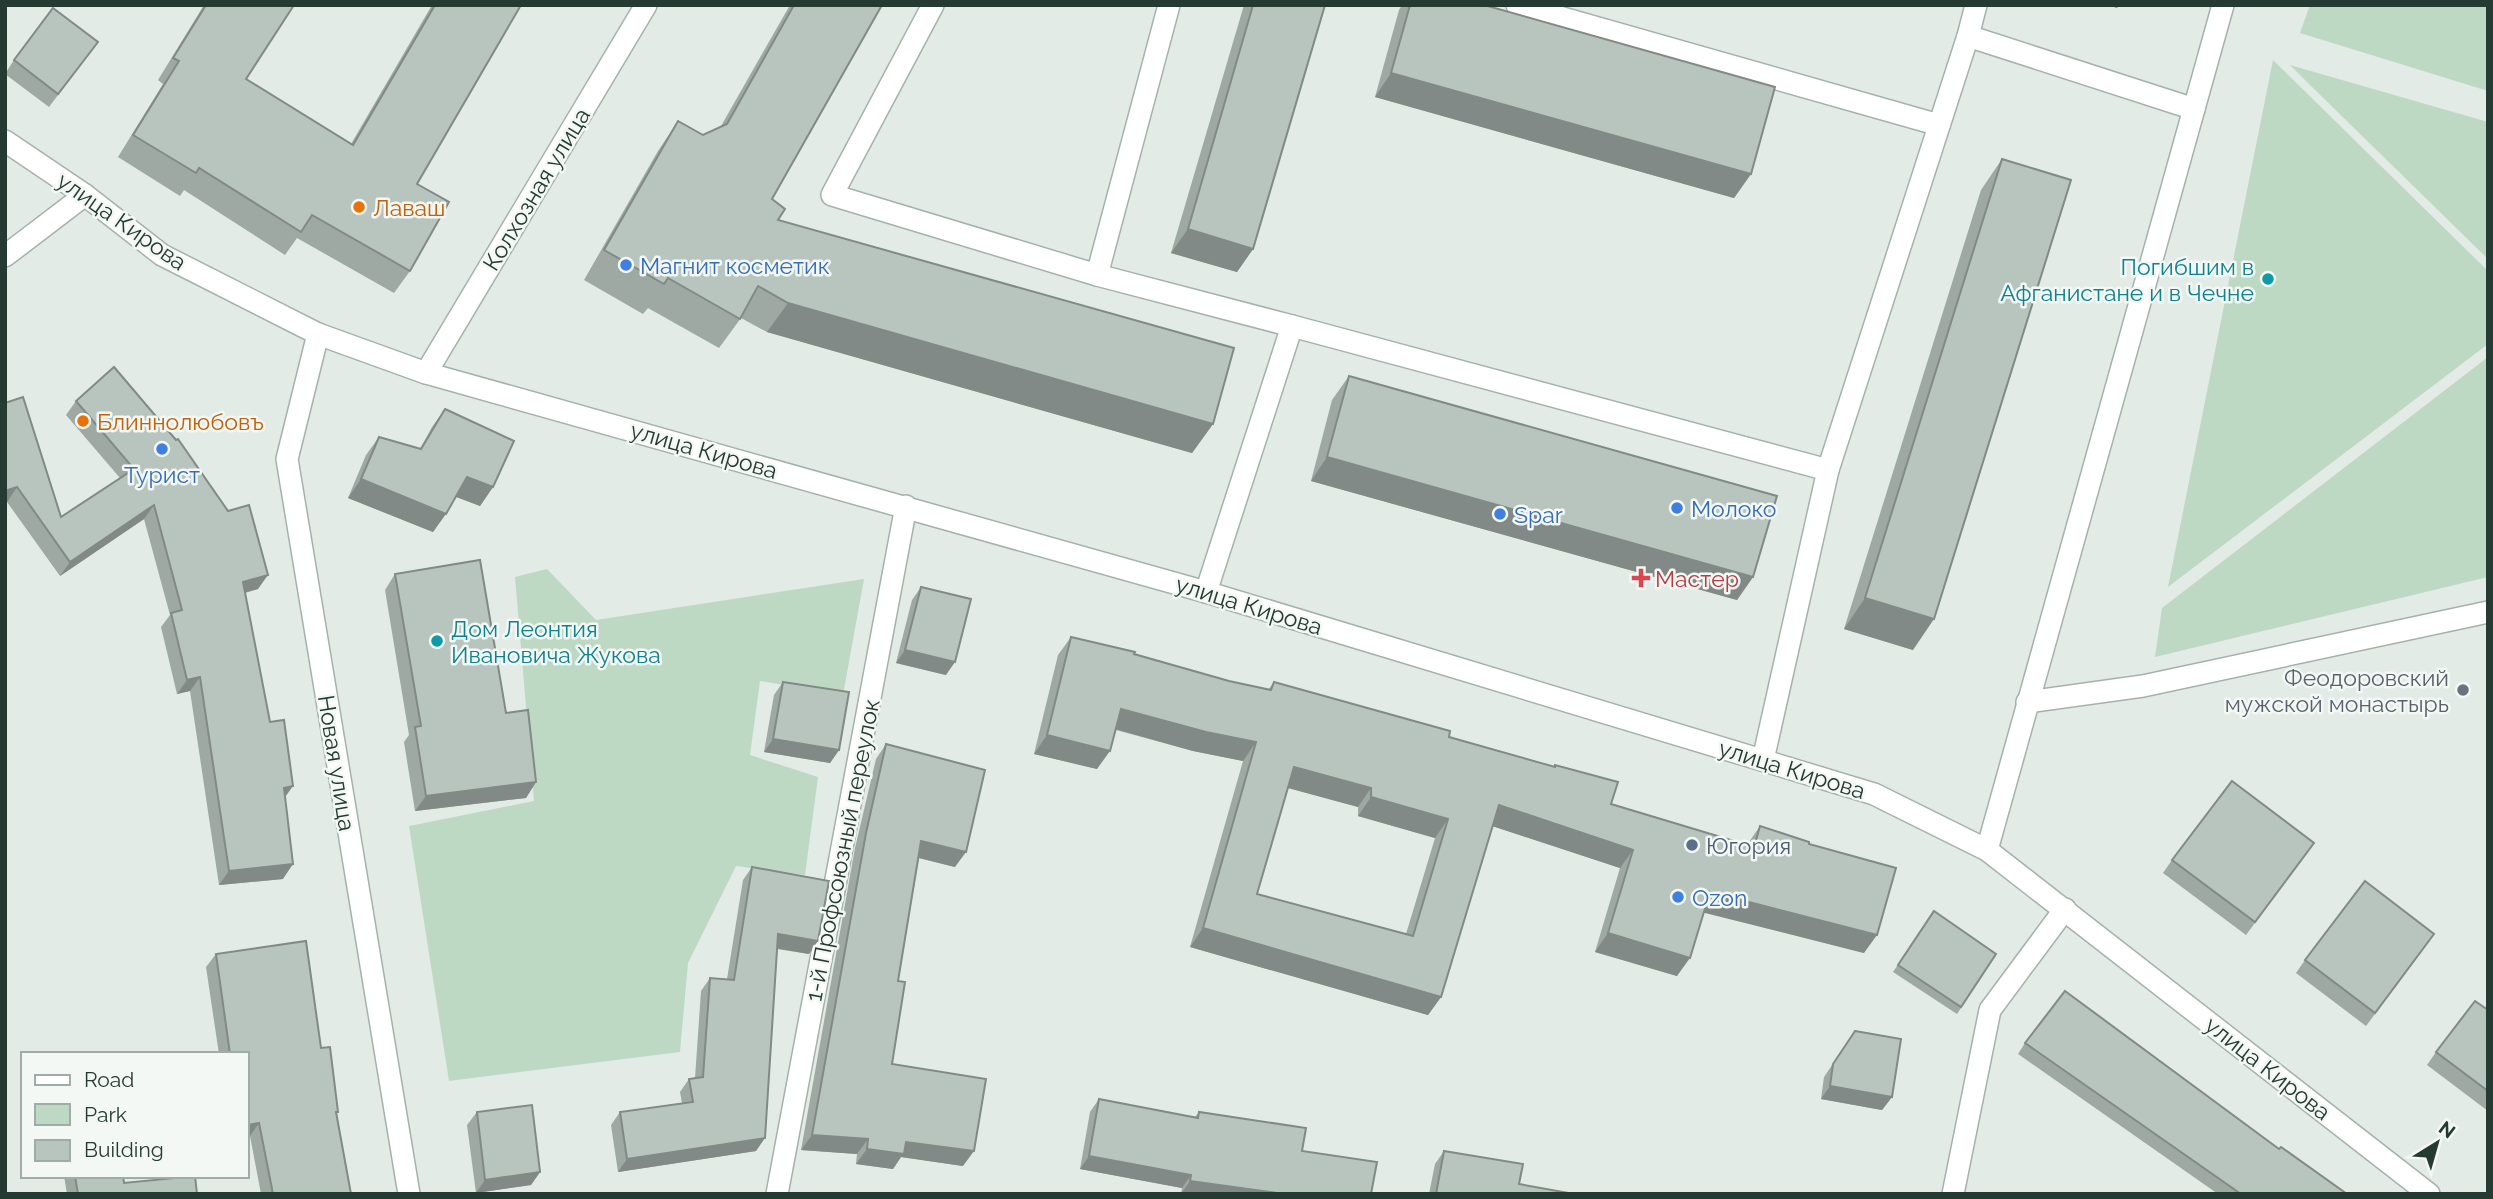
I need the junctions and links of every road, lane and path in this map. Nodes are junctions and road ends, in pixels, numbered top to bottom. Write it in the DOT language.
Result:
graph roads {
  1 [pos="646,5"];
  2 [pos="933,5"];
  3 [pos="1168,5"];
  4 [pos="1517,5"];
  5 [pos="1976,5"];
  6 [pos="2223,5"];
  7 [pos="1968,36"];
  8 [pos="2194,110"];
  9 [pos="1940,125"];
  10 [pos="5,141"];
  11 [pos="85,195"];
  12 [pos="5,256"];
  13 [pos="1097,275"];
  14 [pos="1292,326"];
  15 [pos="318,334"];
  16 [pos="426,373"];
  17 [pos="1828,470"];
  18 [pos="906,506"];
  19 [pos="1206,592"];
  20 [pos="2488,612"];
  21 [pos="2027,702"];
  22 [pos="1763,760"];
  23 [pos="1987,850"];
  24 [pos="2065,909"];
  25 [pos="409,1194"];
  26 [pos="777,1194"];
  27 [pos="1953,1194"];
  28 [pos="2429,1194"];
  1 -- 16 [label="street, Колхозная улица"];
  2 -- 13 [label="street"];
  3 -- 13 [label="street"];
  4 -- 9 [label="street"];
  5 -- 7 [label="street"];
  6 -- 8 [label="street"];
  7 -- 8 [label="street"];
  7 -- 9 [label="street"];
  8 -- 21 [label="street"];
  9 -- 17 [label="street"];
  10 -- 11 [label="street, улица Кирова"];
  11 -- 12 [label="street"];
  11 -- 15 [label="street, улица Кирова"];
  13 -- 14 [label="street"];
  14 -- 17 [label="street"];
  14 -- 19 [label="street"];
  15 -- 16 [label="street, улица Кирова"];
  15 -- 25 [label="street, Новая улица"];
  16 -- 18 [label="street, улица Кирова"];
  17 -- 22 [label="street"];
  18 -- 19 [label="street, улица Кирова"];
  18 -- 26 [label="street, 1-й Профсоюзный переулок"];
  19 -- 22 [label="street, улица Кирова"];
  20 -- 21 [label="street"];
  21 -- 23 [label="street"];
  22 -- 23 [label="street, улица Кирова"];
  23 -- 24 [label="street, улица Кирова"];
  24 -- 27 [label="street"];
  24 -- 28 [label="street, улица Кирова"];
}
